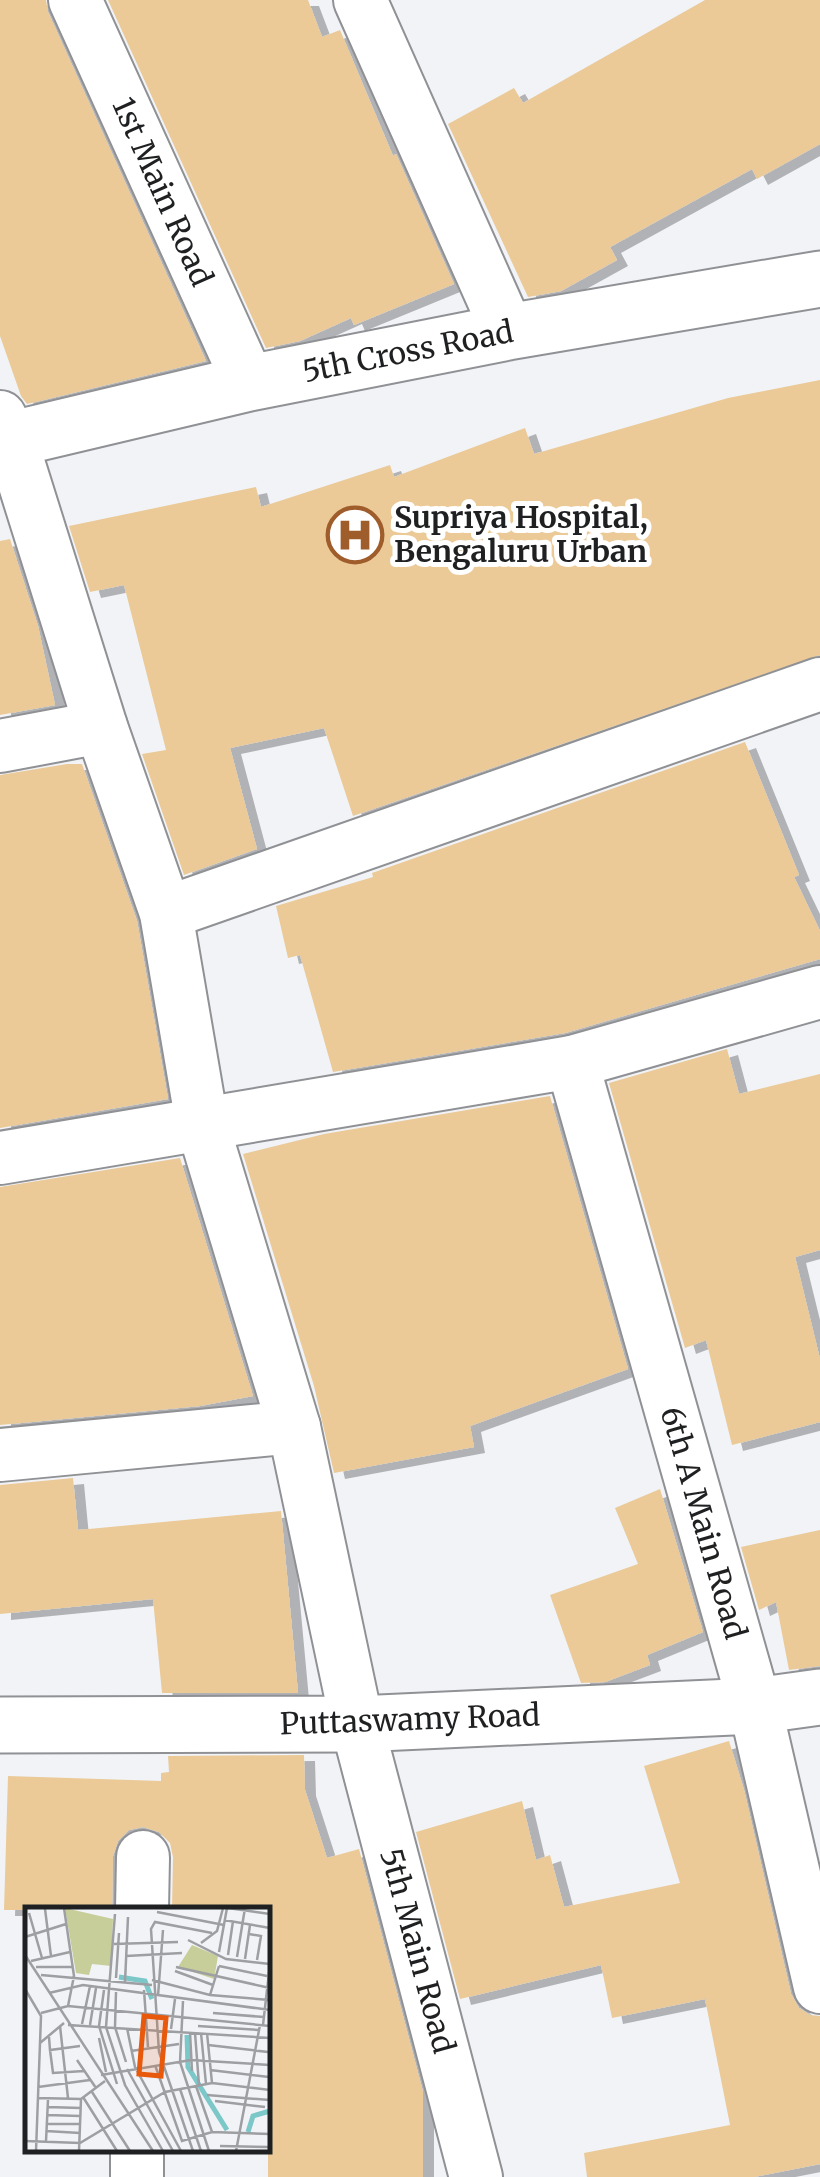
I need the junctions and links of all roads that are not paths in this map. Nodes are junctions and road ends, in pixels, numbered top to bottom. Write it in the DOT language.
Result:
graph roads {
  1 [pos="76,0"];
  2 [pos="360,0"];
  3 [pos="820,278"];
  4 [pos="508,332"];
  5 [pos="249,383"];
  6 [pos="4,433"];
  7 [pos="820,684"];
  8 [pos="101,727"];
  9 [pos="0,746"];
  10 [pos="166,913"];
  11 [pos="820,992"];
  12 [pos="572,1062"];
  13 [pos="202,1123"];
  14 [pos="0,1158"];
  15 [pos="294,1427"];
  16 [pos="0,1455"];
  17 [pos="820,1697"];
  18 [pos="755,1706"];
  19 [pos="358,1724"];
  20 [pos="0,1725"];
  21 [pos="143,1857"];
  22 [pos="142,1907"];
  23 [pos="820,1988"];
  24 [pos="476,2177"];
  1 -- 5 [label="street, 1st Main Road"];
  2 -- 4 [label="street"];
  3 -- 4 [label="street, 5th Cross Road"];
  4 -- 5 [label="street, 5th Cross Road"];
  5 -- 6 [label="street, 5th Cross Road"];
  6 -- 8 [label="street, 5th Main Road"];
  7 -- 10 [label="street"];
  8 -- 9 [label="street"];
  8 -- 10 [label="street, 5th Main Road"];
  10 -- 13 [label="street, 5th Main Road"];
  11 -- 12 [label="street"];
  12 -- 13 [label="street"];
  12 -- 18 [label="street, 6th A Main Road"];
  13 -- 14 [label="street"];
  13 -- 15 [label="street, 5th Main Road"];
  15 -- 16 [label="street"];
  15 -- 19 [label="street, 5th Main Road"];
  17 -- 18 [label="street, Puttaswamy Road"];
  18 -- 19 [label="street, Puttaswamy Road"];
  18 -- 23 [label="street, 6th A Main Road"];
  19 -- 20 [label="street, Puttaswamy Road"];
  19 -- 24 [label="street, 5th Main Road"];
  21 -- 22 [label="street"];
}
